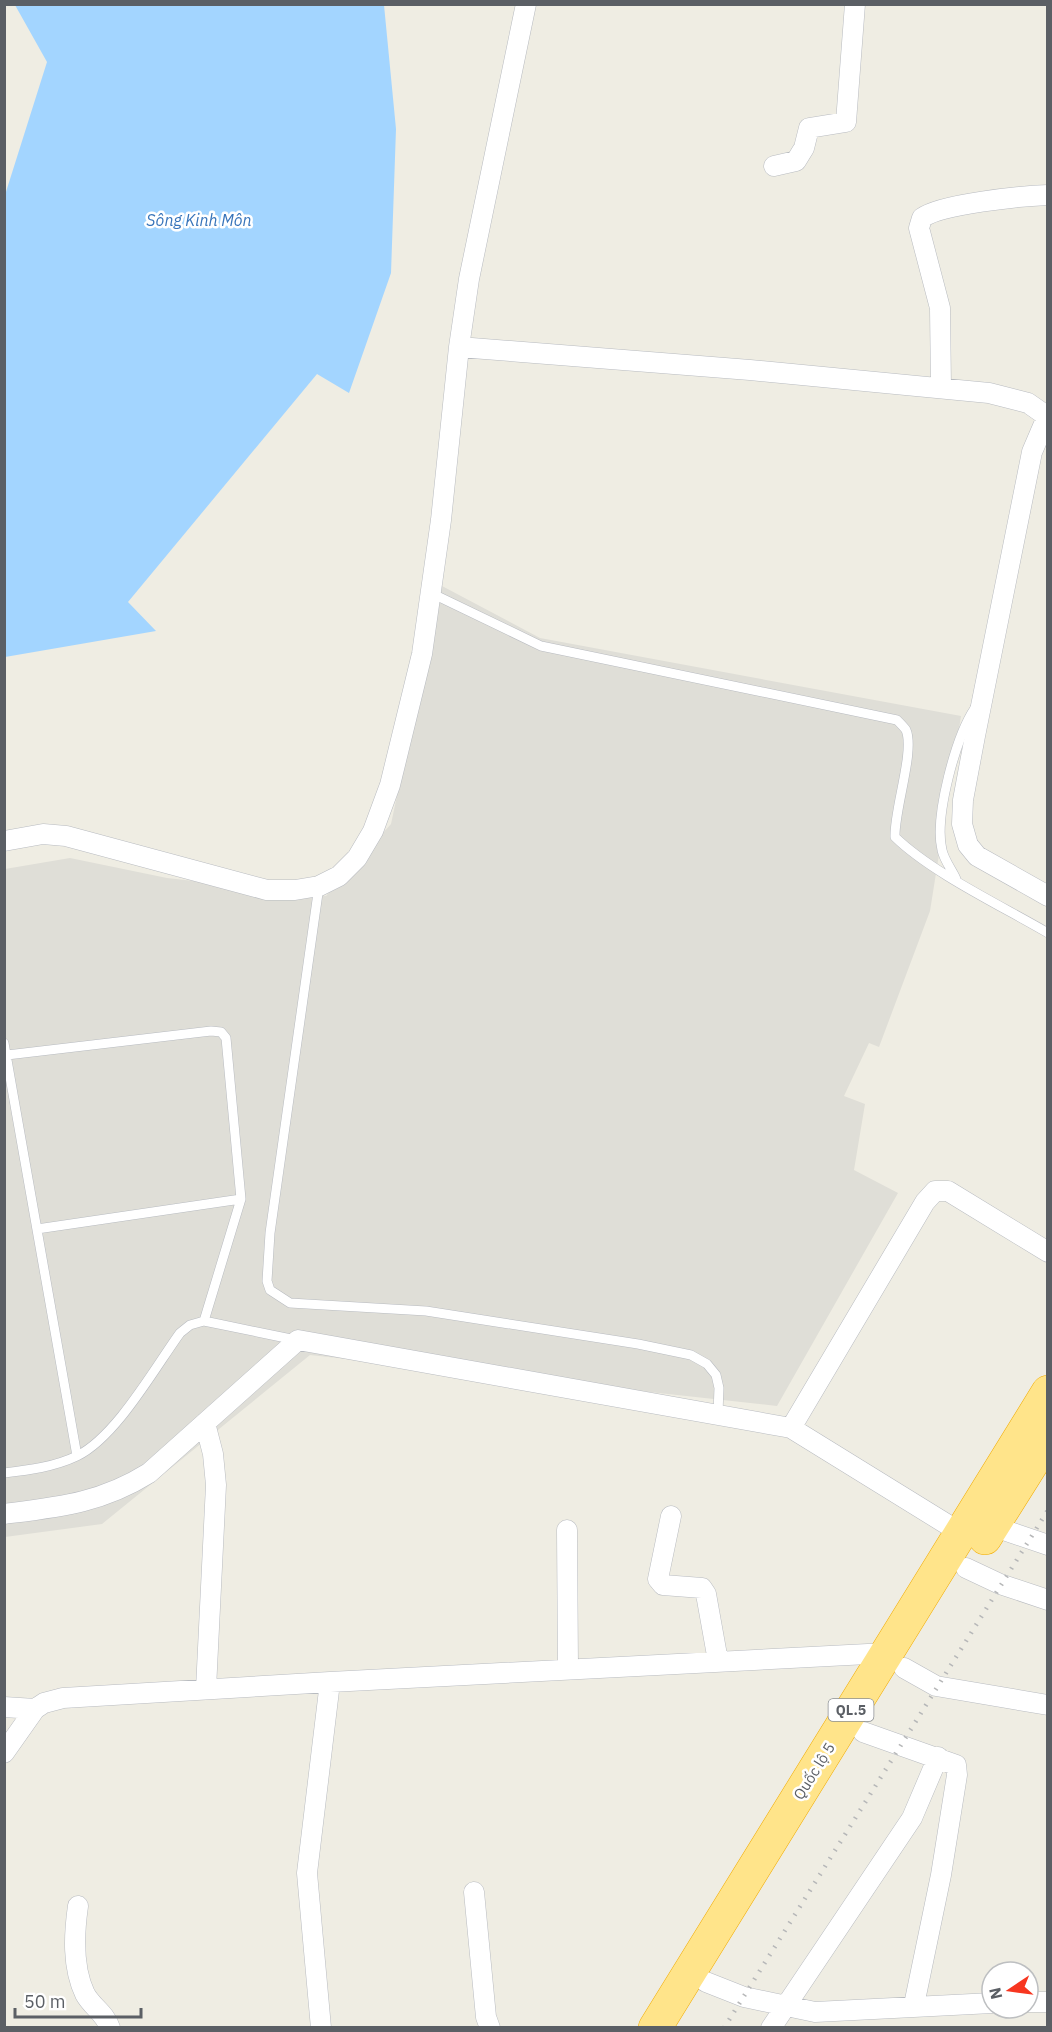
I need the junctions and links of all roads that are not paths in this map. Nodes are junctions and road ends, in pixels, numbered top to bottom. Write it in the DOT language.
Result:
graph roads {
  1 [pos="526,4"];
  2 [pos="855,4"];
  3 [pos="774,166"];
  4 [pos="1047,195"];
  5 [pos="459,347"];
  6 [pos="941,388"];
  7 [pos="1047,417"];
  8 [pos="431,593"];
  9 [pos="983,696"];
  10 [pos="4,841"];
  11 [pos="956,879"];
  12 [pos="319,886"];
  13 [pos="1044,893"];
  14 [pos="1047,933"];
  15 [pos="4,1043"];
  16 [pos="7,1055"];
  17 [pos="241,1200"];
  18 [pos="37,1229"];
  19 [pos="1047,1252"];
  20 [pos="204,1321"];
  21 [pos="298,1340"];
  22 [pos="1047,1392"];
  23 [pos="718,1413"];
  24 [pos="205,1424"];
  25 [pos="791,1428"];
  26 [pos="1047,1438"];
  27 [pos="77,1456"];
  28 [pos="4,1473"];
  29 [pos="4,1514"];
  30 [pos="671,1516"];
  31 [pos="977,1529"];
  32 [pos="567,1530"];
  33 [pos="1047,1545"];
  34 [pos="966,1568"];
  35 [pos="1047,1600"];
  36 [pos="895,1660"];
  37 [pos="718,1661"];
  38 [pos="568,1669"];
  39 [pos="330,1682"];
  40 [pos="206,1689"];
  41 [pos="1047,1705"];
  42 [pos="4,1707"];
  43 [pos="35,1709"];
  44 [pos="863,1732"];
  45 [pos="4,1753"];
  46 [pos="938,1757"];
  47 [pos="474,1892"];
  48 [pos="78,1906"];
  49 [pos="706,1982"];
  50 [pos="980,2003"];
  51 [pos="915,2005"];
  52 [pos="784,2007"];
  53 [pos="110,2028"];
  54 [pos="321,2028"];
  55 [pos="490,2028"];
  56 [pos="655,2028"];
  57 [pos="677,2028"];
  58 [pos="771,2028"];
  1 -- 5 [label="street"];
  2 -- 3 [label="street"];
  4 -- 6 [label="street"];
  5 -- 6 [label="street"];
  5 -- 8 [label="street"];
  6 -- 7 [label="street"];
  7 -- 9 [label="street"];
  8 -- 11 [label="lane"];
  8 -- 12 [label="street"];
  9 -- 11 [label="lane"];
  9 -- 13 [label="street"];
  10 -- 12 [label="street"];
  11 -- 14 [label="lane"];
  12 -- 23 [label="lane"];
  15 -- 16 [label="lane"];
  16 -- 17 [label="lane"];
  16 -- 18 [label="lane"];
  17 -- 18 [label="lane"];
  17 -- 20 [label="lane"];
  18 -- 27 [label="lane"];
  19 -- 25 [label="street"];
  20 -- 21 [label="lane"];
  20 -- 27 [label="lane"];
  21 -- 23 [label="street"];
  21 -- 24 [label="street"];
  22 -- 31 [label="highway, Quốc lộ 5 / QL.5"];
  23 -- 25 [label="street"];
  24 -- 29 [label="street"];
  24 -- 40 [label="street"];
  25 -- 31 [label="street"];
  26 -- 31 [label="highway, Quốc lộ 5 / QL.5"];
  27 -- 28 [label="lane"];
  30 -- 37 [label="street"];
  31 -- 33 [label="street"];
  31 -- 34 [label="highway, Quốc lộ 5 / QL.5"];
  31 -- 36 [label="highway, Quốc lộ 5 / QL.5"];
  32 -- 38 [label="street"];
  34 -- 35 [label="street"];
  34 -- 36 [label="highway, Quốc lộ 5 / QL.5"];
  36 -- 37 [label="street"];
  36 -- 41 [label="street"];
  36 -- 44 [label="highway, Quốc lộ 5 / QL.5"];
  36 -- 56 [label="highway, Quốc lộ 5 / QL.5"];
  37 -- 38 [label="street"];
  38 -- 39 [label="street"];
  39 -- 40 [label="street"];
  39 -- 54 [label="street"];
  40 -- 43 [label="street"];
  42 -- 43 [label="street"];
  43 -- 45 [label="street"];
  44 -- 46 [label="street"];
  44 -- 49 [label="highway, Quốc lộ 5 / QL.5"];
  46 -- 51 [label="street"];
  46 -- 52 [label="street"];
  47 -- 55 [label="street"];
  48 -- 53 [label="street"];
  49 -- 52 [label="street"];
  49 -- 57 [label="highway, Quốc lộ 5 / QL.5"];
  50 -- 51 [label="street"];
  51 -- 52 [label="street"];
  52 -- 58 [label="street"];
}
